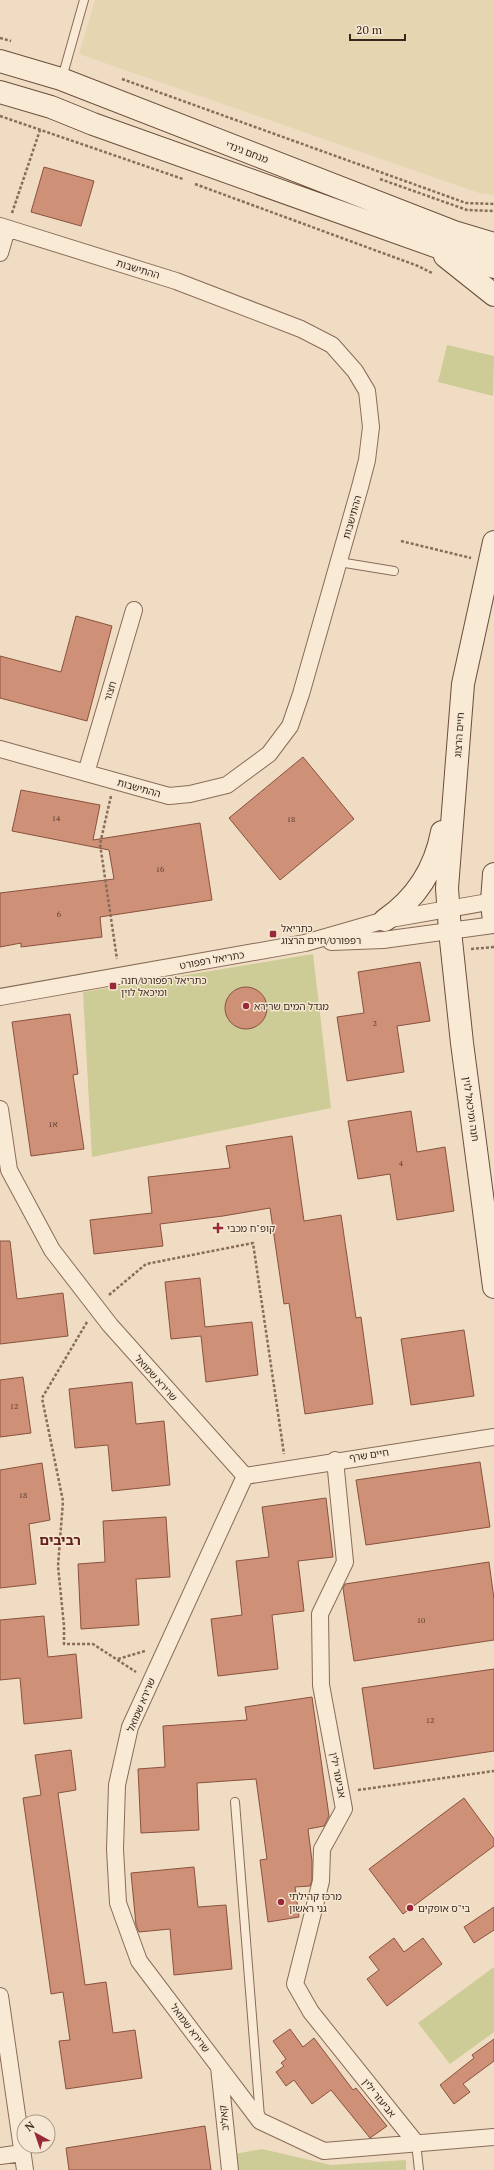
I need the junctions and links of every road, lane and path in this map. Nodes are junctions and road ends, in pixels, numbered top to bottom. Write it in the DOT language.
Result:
graph roads {
  1 [pos="84,0"];
  2 [pos="0,38"];
  3 [pos="15,42"];
  4 [pos="0,61"];
  5 [pos="119,78"];
  6 [pos="61,79"];
  7 [pos="0,92"];
  8 [pos="0,116"];
  9 [pos="40,130"];
  10 [pos="494,204"];
  11 [pos="4,227"];
  12 [pos="454,232"];
  13 [pos="494,235"];
  14 [pos="428,244"];
  15 [pos="494,244"];
  16 [pos="0,253"];
  17 [pos="494,267"];
  18 [pos="439,277"];
  19 [pos="494,294"];
  20 [pos="401,541"];
  21 [pos="491,552"];
  22 [pos="339,562"];
  23 [pos="394,571"];
  24 [pos="134,610"];
  25 [pos="0,749"];
  26 [pos="458,752"];
  27 [pos="86,773"];
  28 [pos="114,781"];
  29 [pos="494,874"];
  30 [pos="448,909"];
  31 [pos="493,912"];
  32 [pos="385,920"];
  33 [pos="450,931"];
  34 [pos="305,943"];
  35 [pos="119,977"];
  36 [pos="0,997"];
  37 [pos="0,1109"];
  38 [pos="494,1286"];
  39 [pos="95,1307"];
  40 [pos="494,1437"];
  41 [pos="335,1460"];
  42 [pos="286,1468"];
  43 [pos="245,1476"];
  44 [pos="168,1644"];
  45 [pos="117,1660"];
  46 [pos="151,1682"];
  47 [pos="494,1771"];
  48 [pos="341,1793"];
  49 [pos="235,1802"];
  50 [pos="0,1996"];
  51 [pos="219,2067"];
  52 [pos="17,2114"];
  53 [pos="260,2121"];
  54 [pos="493,2137"];
  55 [pos="416,2143"];
  56 [pos="16,2154"];
  57 [pos="22,2154"];
  58 [pos="0,2156"];
  59 [pos="25,2170"];
  60 [pos="230,2170"];
  61 [pos="419,2170"];
  1 -- 6 [label="lane"];
  2 -- 3 [label="path"];
  4 -- 6 [label="main road, מנחם גינדי"];
  5 -- 10 [label="path"];
  6 -- 12 [label="main road, מנחם גינדי"];
  7 -- 14 [label="main road"];
  8 -- 9 [label="path"];
  9 -- 11 [label="path"];
  9 -- 18 [label="path"];
  11 -- 16 [label="street"];
  11 -- 22 [label="street, ההתישבות"];
  12 -- 13 [label="main road"];
  12 -- 15 [label="main road, מנחם גינדי"];
  14 -- 17 [label="main road"];
  14 -- 19 [label="main road"];
  20 -- 21 [label="path"];
  21 -- 26 [label="main road, חיים הרצוג"];
  22 -- 23 [label="lane"];
  22 -- 28 [label="street, ההתישבות"];
  24 -- 27 [label="street, חצור"];
  25 -- 27 [label="street, ההתישבות"];
  26 -- 30 [label="main road, חיים הרצוג"];
  26 -- 32 [label="main road"];
  27 -- 28 [label="street, ההתישבות"];
  28 -- 35 [label="path"];
  29 -- 31 [label="main road"];
  30 -- 31 [label="street, כתריאל רפפורט"];
  30 -- 32 [label="street, כתריאל רפפורט"];
  30 -- 33 [label="main road, חיים הרצוג"];
  31 -- 33 [label="street, כתריאל רפפורט"];
  32 -- 34 [label="street, כתריאל רפפורט"];
  33 -- 34 [label="street, כתריאל רפפורט"];
  33 -- 38 [label="main road, חנה ומיכאל לוין"];
  34 -- 35 [label="street, כתריאל רפפורט"];
  35 -- 36 [label="street, כתריאל רפפורט"];
  37 -- 39 [label="street, שרירא שמואל"];
  39 -- 42 [label="path"];
  39 -- 43 [label="street, שרירא שמואל"];
  39 -- 45 [label="path"];
  40 -- 41 [label="street, חיים שרף"];
  41 -- 42 [label="street, חיים שרף"];
  41 -- 48 [label="street, אביעזר ילין"];
  42 -- 43 [label="street, חיים שרף"];
  43 -- 44 [label="street, שרירא שמואל"];
  44 -- 45 [label="path"];
  44 -- 46 [label="street, שרירא שמואל"];
  45 -- 46 [label="path"];
  46 -- 51 [label="street, שרירא שמואל"];
  47 -- 48 [label="path"];
  48 -- 55 [label="street, אביעזר ילין"];
  49 -- 53 [label="lane"];
  50 -- 52 [label="street"];
  51 -- 53 [label="street, שרירא שמואל"];
  51 -- 60 [label="street, קאליב"];
  53 -- 55 [label="street, שרירא שמואל"];
  54 -- 55 [label="street, שרירא שמואל"];
  55 -- 61 [label="lane"];
  56 -- 58 [label="street"];
  57 -- 59 [label="street"];
}
